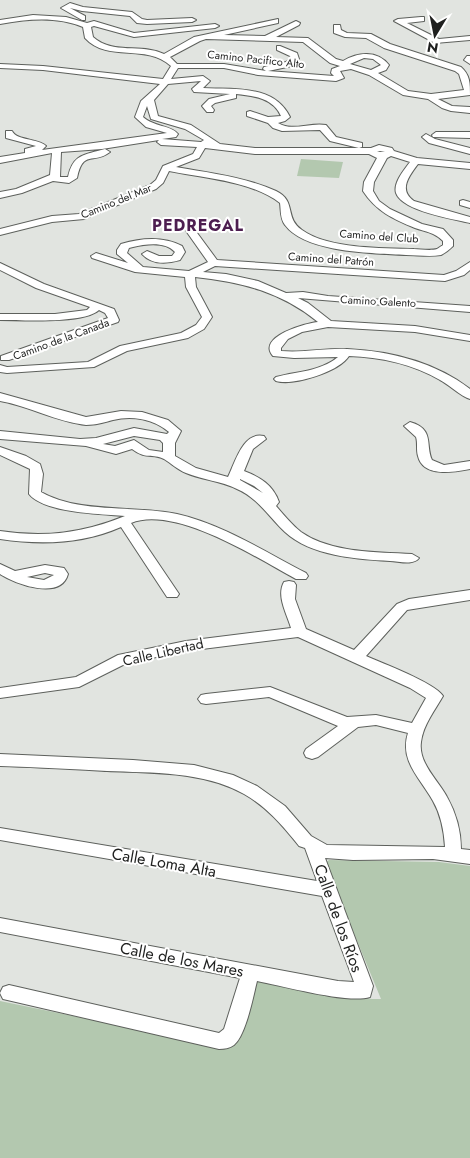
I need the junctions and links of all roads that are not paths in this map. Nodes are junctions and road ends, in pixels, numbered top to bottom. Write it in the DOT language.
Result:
graph roads {
  1 [pos="422,19"];
  2 [pos="192,20"];
  3 [pos="275,21"];
  4 [pos="0,22"];
  5 [pos="296,23"];
  6 [pos="91,24"];
  7 [pos="214,26"];
  8 [pos="337,27"];
  9 [pos="206,37"];
  10 [pos="268,38"];
  11 [pos="470,38"];
  12 [pos="280,48"];
  13 [pos="166,56"];
  14 [pos="240,60"];
  15 [pos="225,61"];
  16 [pos="0,66"];
  17 [pos="175,66"];
  18 [pos="346,66"];
  19 [pos="249,72"];
  20 [pos="372,73"];
  21 [pos="166,82"];
  22 [pos="469,92"];
  23 [pos="243,93"];
  24 [pos="431,97"];
  25 [pos="150,100"];
  26 [pos="210,110"];
  27 [pos="470,110"];
  28 [pos="250,114"];
  29 [pos="272,121"];
  30 [pos="322,128"];
  31 [pos="9,133"];
  32 [pos="470,135"];
  33 [pos="287,138"];
  34 [pos="206,143"];
  35 [pos="57,150"];
  36 [pos="470,150"];
  37 [pos="381,152"];
  38 [pos="0,154"];
  39 [pos="0,160"];
  40 [pos="416,160"];
  41 [pos="470,166"];
  42 [pos="166,168"];
  43 [pos="55,177"];
  44 [pos="0,195"];
  45 [pos="470,220"];
  46 [pos="189,228"];
  47 [pos="0,232"];
  48 [pos="147,254"];
  49 [pos="96,256"];
  50 [pos="214,263"];
  51 [pos="470,265"];
  52 [pos="0,266"];
  53 [pos="150,272"];
  54 [pos="190,274"];
  55 [pos="286,296"];
  56 [pos="98,306"];
  57 [pos="470,309"];
  58 [pos="0,317"];
  59 [pos="328,324"];
  60 [pos="470,338"];
  61 [pos="346,352"];
  62 [pos="283,355"];
  63 [pos="3,364"];
  64 [pos="280,379"];
  65 [pos="470,395"];
  66 [pos="0,397"];
  67 [pos="410,426"];
  68 [pos="0,436"];
  69 [pos="260,439"];
  70 [pos="80,443"];
  71 [pos="169,450"];
  72 [pos="0,452"];
  73 [pos="470,465"];
  74 [pos="235,477"];
  75 [pos="143,515"];
  76 [pos="124,522"];
  77 [pos="0,535"];
  78 [pos="412,558"];
  79 [pos="0,568"];
  80 [pos="13,576"];
  81 [pos="172,594"];
  82 [pos="470,595"];
  83 [pos="300,632"];
  84 [pos="356,657"];
  85 [pos="0,693"];
  86 [pos="206,699"];
  87 [pos="352,724"];
  88 [pos="416,730"];
  89 [pos="312,753"];
  90 [pos="0,760"];
  91 [pos="0,834"];
  92 [pos="312,846"];
  93 [pos="453,854"];
  94 [pos="470,856"];
  95 [pos="328,890"];
  96 [pos="0,924"];
  97 [pos="251,972"];
  98 [pos="364,991"];
  99 [pos="8,993"];
  1 -- 11 [label="street"];
  2 -- 6 [label="street"];
  3 -- 9 [label="street"];
  4 -- 6 [label="street"];
  5 -- 10 [label="street"];
  6 -- 7 [label="street"];
  6 -- 13 [label="street"];
  8 -- 22 [label="street"];
  9 -- 10 [label="street"];
  9 -- 13 [label="street"];
  10 -- 18 [label="street"];
  12 -- 19 [label="street"];
  13 -- 17 [label="street"];
  14 -- 15 [label="street"];
  15 -- 17 [label="street, Camino Pacifico Alto"];
  15 -- 19 [label="street, Camino Pacifico Alto"];
  16 -- 21 [label="street"];
  17 -- 21 [label="street"];
  18 -- 19 [label="street, Camino Pacifico Alto"];
  18 -- 20 [label="street"];
  18 -- 20 [label="street"];
  20 -- 24 [label="street"];
  21 -- 23 [label="street"];
  21 -- 25 [label="street"];
  22 -- 24 [label="street"];
  23 -- 26 [label="street"];
  23 -- 29 [label="street"];
  24 -- 27 [label="street"];
  25 -- 34 [label="street"];
  25 -- 35 [label="street"];
  28 -- 29 [label="street"];
  29 -- 30 [label="street"];
  30 -- 33 [label="street"];
  30 -- 37 [label="street"];
  31 -- 38 [label="street"];
  32 -- 36 [label="street"];
  34 -- 37 [label="street"];
  34 -- 42 [label="street, Camino del Mar"];
  34 -- 43 [label="street"];
  35 -- 39 [label="street"];
  35 -- 43 [label="street"];
  37 -- 40 [label="street"];
  37 -- 42 [label="street, Camino del Club"];
  40 -- 41 [label="street"];
  40 -- 45 [label="street"];
  42 -- 47 [label="street, Camino del Mar"];
  43 -- 44 [label="street"];
  46 -- 50 [label="street"];
  48 -- 53 [label="street"];
  49 -- 53 [label="street"];
  50 -- 51 [label="street, Camino del Patrón"];
  50 -- 54 [label="street, Camino del Patrón"];
  52 -- 56 [label="street"];
  53 -- 54 [label="street"];
  54 -- 55 [label="street"];
  54 -- 63 [label="street"];
  55 -- 57 [label="street, Camino Galento"];
  55 -- 59 [label="street"];
  56 -- 58 [label="street, Camino de la Canada"];
  56 -- 63 [label="street, Camino de la Canada"];
  59 -- 60 [label="street"];
  59 -- 62 [label="street"];
  61 -- 62 [label="street"];
  61 -- 64 [label="street"];
  61 -- 65 [label="street"];
  66 -- 71 [label="street"];
  67 -- 73 [label="street"];
  68 -- 70 [label="street"];
  69 -- 74 [label="street"];
  70 -- 71 [label="street"];
  70 -- 71 [label="street"];
  71 -- 74 [label="street"];
  72 -- 75 [label="street"];
  74 -- 78 [label="street"];
  75 -- 76 [label="street"];
  75 -- 83 [label="street"];
  76 -- 77 [label="street"];
  76 -- 81 [label="street"];
  79 -- 80 [label="street"];
  82 -- 84 [label="street"];
  83 -- 84 [label="street"];
  83 -- 85 [label="street, Calle Libertad"];
  84 -- 88 [label="street"];
  86 -- 87 [label="street"];
  87 -- 88 [label="street"];
  87 -- 89 [label="street"];
  88 -- 93 [label="street"];
  90 -- 92 [label="street"];
  91 -- 95 [label="street, Calle Loma Alta"];
  92 -- 93 [label="street"];
  92 -- 95 [label="street, Calle de los Ríos"];
  93 -- 94 [label="street"];
  95 -- 98 [label="street, Calle de los Ríos"];
  96 -- 97 [label="street, Calle de los Mares"];
  97 -- 98 [label="street, Calle de los Mares"];
  97 -- 99 [label="street"];
}
